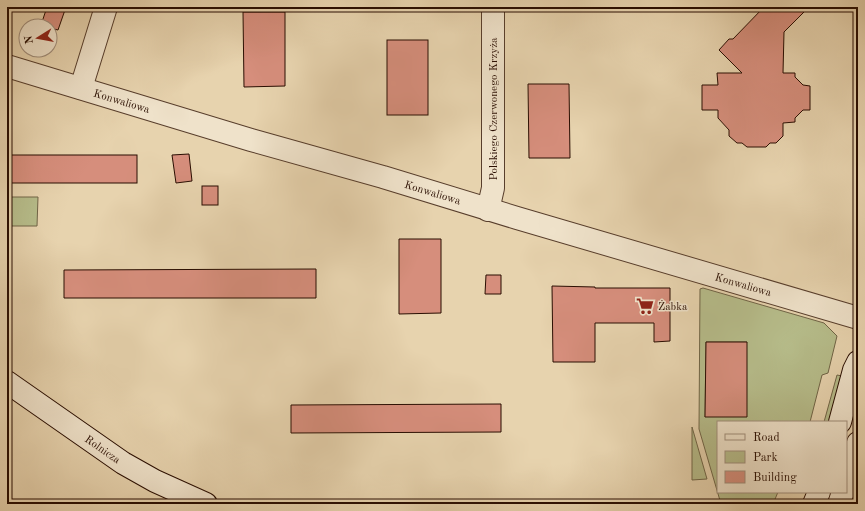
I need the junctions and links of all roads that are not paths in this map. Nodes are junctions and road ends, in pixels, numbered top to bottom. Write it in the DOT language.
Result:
graph roads {
  1 [pos="106,7"];
  2 [pos="493,7"];
  3 [pos="7,66"];
  4 [pos="81,88"];
  5 [pos="488,210"];
  6 [pos="858,318"];
  7 [pos="858,362"];
  8 [pos="7,382"];
  9 [pos="840,421"];
  10 [pos="858,443"];
  11 [pos="847,481"];
  12 [pos="819,493"];
  13 [pos="843,493"];
  14 [pos="206,504"];
  15 [pos="814,504"];
  16 [pos="839,504"];
  1 -- 4 [label="street"];
  2 -- 5 [label="street, Polskiego Czerwonego Krzyża"];
  3 -- 4 [label="street, Konwaliowa"];
  4 -- 5 [label="street, Konwaliowa"];
  5 -- 6 [label="street, Konwaliowa"];
  7 -- 9 [label="street"];
  8 -- 14 [label="street, Rolnicza"];
  10 -- 11 [label="street"];
  12 -- 15 [label="street"];
  13 -- 16 [label="street"];
}
